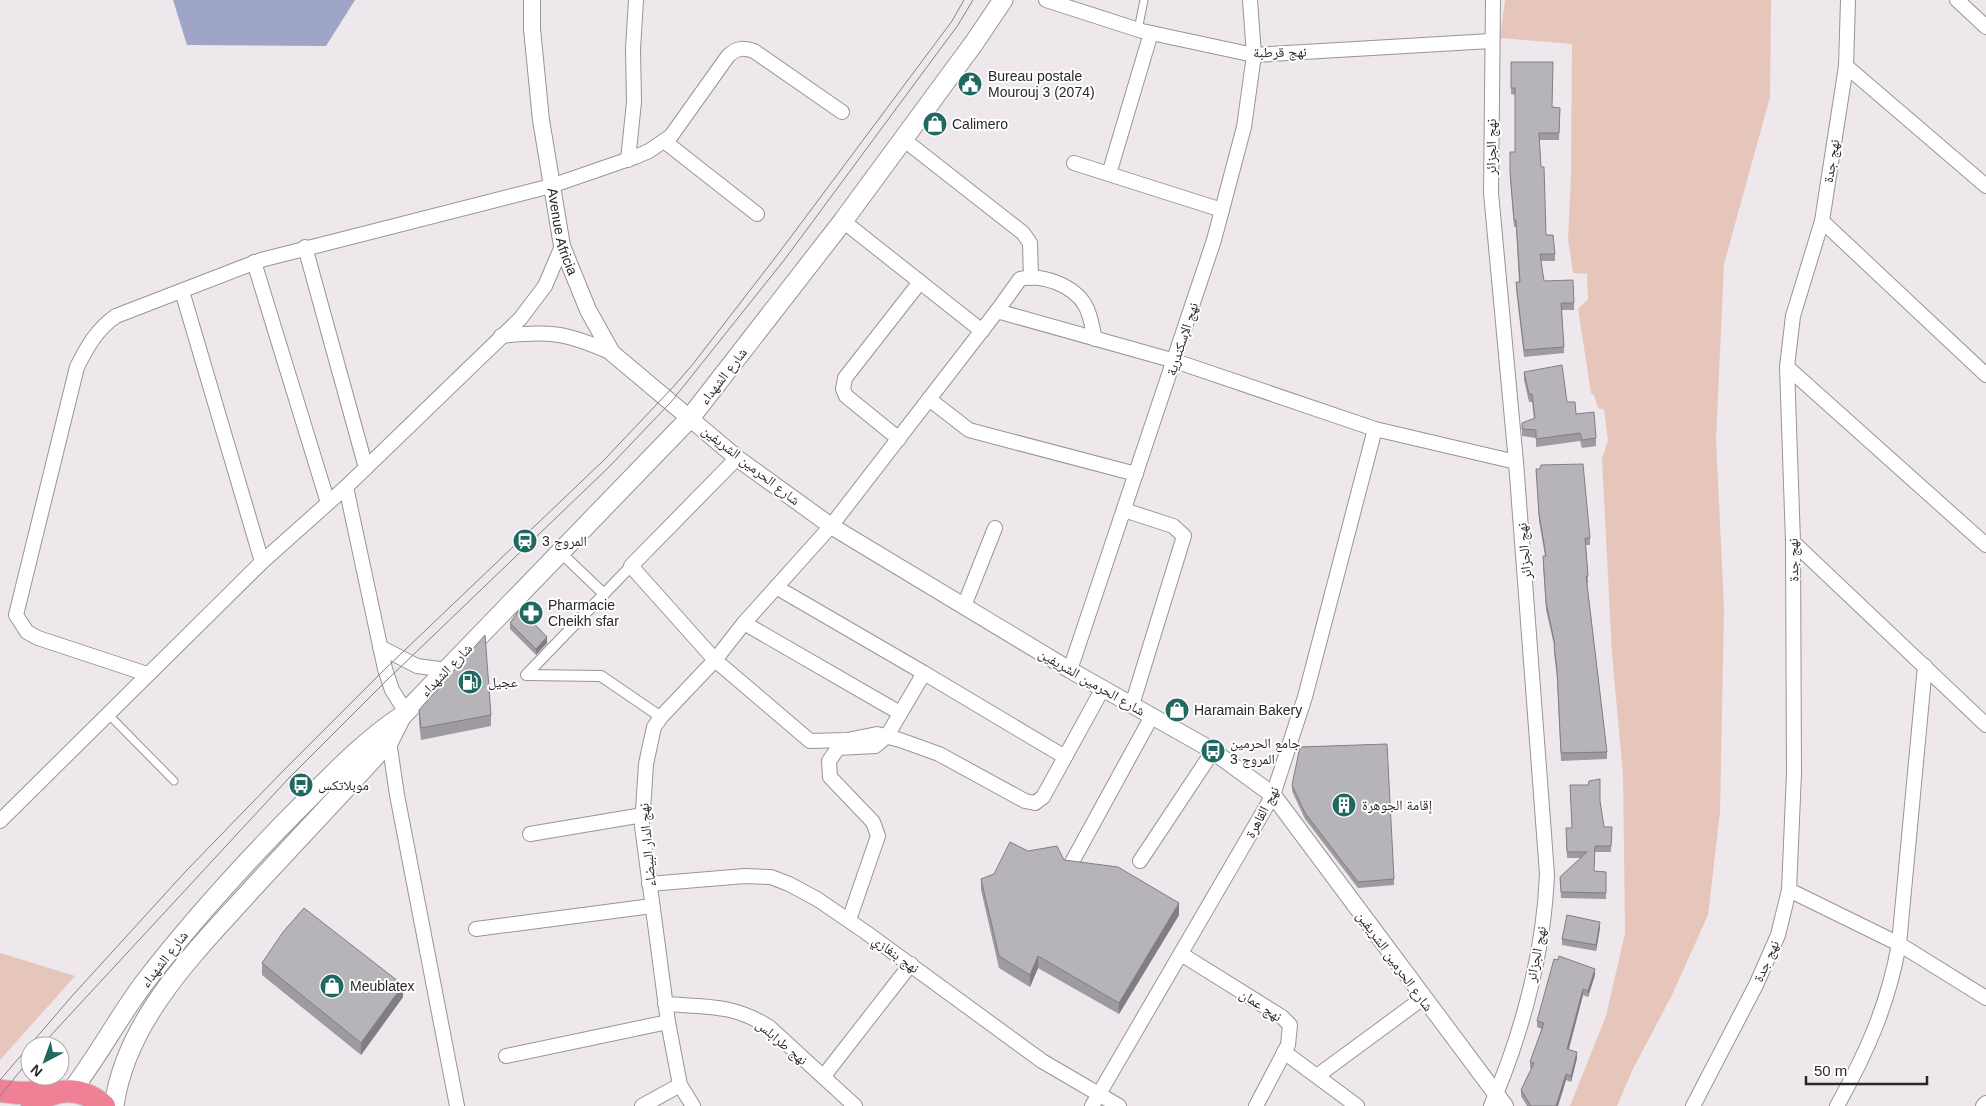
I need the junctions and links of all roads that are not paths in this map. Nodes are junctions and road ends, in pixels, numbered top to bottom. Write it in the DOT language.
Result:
graph roads {
  1 [pos="532,0"];
  2 [pos="636,0"];
  3 [pos="1003,0"];
  4 [pos="1046,0"];
  5 [pos="1144,0"];
  6 [pos="1250,0"];
  7 [pos="1493,0"];
  8 [pos="1848,0"];
  9 [pos="1957,0"];
  10 [pos="1986,27"];
  11 [pos="1144,31"];
  12 [pos="1491,41"];
  13 [pos="1254,55"];
  14 [pos="1846,66"];
  15 [pos="842,112"];
  16 [pos="902,139"];
  17 [pos="664,141"];
  18 [pos="628,160"];
  19 [pos="1074,163"];
  20 [pos="1109,174"];
  21 [pos="551,186"];
  22 [pos="1986,186"];
  23 [pos="1222,210"];
  24 [pos="757,214"];
  25 [pos="1822,220"];
  26 [pos="842,221"];
  27 [pos="562,246"];
  28 [pos="305,247"];
  29 [pos="254,262"];
  30 [pos="1031,278"];
  31 [pos="920,282"];
  32 [pos="182,291"];
  33 [pos="997,311"];
  34 [pos="982,331"];
  35 [pos="501,336"];
  36 [pos="1095,339"];
  37 [pos="612,353"];
  38 [pos="1174,361"];
  39 [pos="1787,367"];
  40 [pos="1986,375"];
  41 [pos="929,399"];
  42 [pos="690,418"];
  43 [pos="1375,429"];
  44 [pos="899,439"];
  45 [pos="737,458"];
  46 [pos="1516,462"];
  47 [pos="366,468"];
  48 [pos="1136,474"];
  49 [pos="346,487"];
  50 [pos="328,503"];
  51 [pos="1124,510"];
  52 [pos="831,526"];
  53 [pos="995,528"];
  54 [pos="1793,542"];
  55 [pos="1986,545"];
  56 [pos="560,552"];
  57 [pos="262,562"];
  58 [pos="631,566"];
  59 [pos="776,587"];
  60 [pos="604,594"];
  61 [pos="964,606"];
  62 [pos="744,623"];
  63 [pos="380,647"];
  64 [pos="714,660"];
  65 [pos="1925,666"];
  66 [pos="446,670"];
  67 [pos="1070,670"];
  68 [pos="924,673"];
  69 [pos="148,674"];
  70 [pos="1102,688"];
  71 [pos="1132,705"];
  72 [pos="900,713"];
  73 [pos="108,714"];
  74 [pos="404,714"];
  75 [pos="1152,716"];
  76 [pos="661,717"];
  77 [pos="1986,725"];
  78 [pos="384,736"];
  79 [pos="887,736"];
  80 [pos="1213,751"];
  81 [pos="1066,757"];
  82 [pos="174,781"];
  83 [pos="1273,795"];
  84 [pos="643,815"];
  85 [pos="0,821"];
  86 [pos="530,834"];
  87 [pos="1140,861"];
  88 [pos="1072,862"];
  89 [pos="649,884"];
  90 [pos="1789,890"];
  91 [pos="652,906"];
  92 [pos="849,920"];
  93 [pos="476,929"];
  94 [pos="1899,944"];
  95 [pos="1180,954"];
  96 [pos="911,964"];
  97 [pos="1423,998"];
  98 [pos="1986,998"];
  99 [pos="665,1004"];
  100 [pos="668,1022"];
  101 [pos="1284,1052"];
  102 [pos="506,1056"];
  103 [pos="1317,1076"];
  104 [pos="822,1077"];
  105 [pos="680,1085"];
  106 [pos="0,1091"];
  107 [pos="64,1091"];
  108 [pos="1095,1100"];
  109 [pos="1497,1102"];
  110 [pos="1986,1102"];
  111 [pos="32,1106"];
  112 [pos="104,1106"];
  113 [pos="114,1106"];
  114 [pos="458,1106"];
  115 [pos="642,1106"];
  116 [pos="693,1106"];
  117 [pos="855,1106"];
  118 [pos="1119,1106"];
  119 [pos="1256,1106"];
  120 [pos="1357,1106"];
  121 [pos="1694,1106"];
  122 [pos="1837,1106"];
  123 [pos="1983,1106"];
  1 -- 21 [label="street, Avenue Africia"];
  2 -- 18 [label="street"];
  3 -- 16 [label="main road, شارع الشهداء"];
  4 -- 11 [label="street, نهج قرطبة"];
  5 -- 11 [label="lane"];
  6 -- 13 [label="street, نهج الإسكندرية"];
  7 -- 12 [label="street, نهج الجزائر"];
  8 -- 14 [label="street, نهج جدة"];
  9 -- 10 [label="street"];
  11 -- 13 [label="street, نهج قرطبة"];
  11 -- 20 [label="street"];
  12 -- 13 [label="street, نهج قرطبة"];
  12 -- 46 [label="street, نهج الجزائر"];
  13 -- 23 [label="street, نهج الإسكندرية"];
  14 -- 22 [label="street"];
  14 -- 25 [label="street, نهج جدة"];
  15 -- 17 [label="street"];
  16 -- 26 [label="main road, شارع الشهداء"];
  16 -- 30 [label="street"];
  17 -- 18 [label="street"];
  17 -- 24 [label="street"];
  18 -- 21 [label="street"];
  19 -- 20 [label="street"];
  20 -- 23 [label="street"];
  21 -- 27 [label="street, Avenue Africia"];
  21 -- 28 [label="street"];
  23 -- 38 [label="street, نهج الإسكندرية"];
  25 -- 39 [label="street, نهج جدة"];
  25 -- 40 [label="street"];
  26 -- 31 [label="street"];
  26 -- 42 [label="main road, شارع الشهداء"];
  27 -- 35 [label="street"];
  27 -- 37 [label="street, Avenue Africia"];
  28 -- 29 [label="street"];
  28 -- 47 [label="street"];
  29 -- 32 [label="street"];
  29 -- 50 [label="street"];
  30 -- 33 [label="street, نهج الدار البيضاء"];
  30 -- 36 [label="street"];
  31 -- 34 [label="street"];
  31 -- 44 [label="street"];
  32 -- 57 [label="street"];
  32 -- 69 [label="street"];
  33 -- 34 [label="street, نهج الدار البيضاء"];
  33 -- 36 [label="street"];
  34 -- 41 [label="street, نهج الدار البيضاء"];
  35 -- 37 [label="street"];
  35 -- 47 [label="street"];
  36 -- 38 [label="street"];
  37 -- 42 [label="street, Avenue Africia"];
  38 -- 43 [label="street"];
  38 -- 48 [label="street, نهج الإسكندرية"];
  39 -- 54 [label="street, نهج جدة"];
  39 -- 55 [label="street"];
  41 -- 44 [label="street, نهج الدار البيضاء"];
  41 -- 48 [label="street"];
  42 -- 45 [label="street, شارع الحرمين الشريفين"];
  42 -- 56 [label="main road, شارع الشهداء"];
  43 -- 46 [label="street"];
  43 -- 83 [label="street, نهج القاهرة"];
  44 -- 52 [label="street, نهج الدار البيضاء"];
  45 -- 52 [label="street, شارع الحرمين الشريفين"];
  45 -- 58 [label="street"];
  46 -- 109 [label="street, نهج الجزائر"];
  47 -- 49 [label="street"];
  48 -- 51 [label="street, نهج الإسكندرية"];
  49 -- 50 [label="street"];
  49 -- 63 [label="street"];
  50 -- 57 [label="street"];
  51 -- 67 [label="street, نهج الإسكندرية"];
  51 -- 71 [label="street"];
  52 -- 59 [label="street, نهج الدار البيضاء"];
  52 -- 61 [label="street, شارع الحرمين الشريفين"];
  53 -- 61 [label="street"];
  54 -- 65 [label="street"];
  54 -- 90 [label="street, نهج جدة"];
  56 -- 60 [label="street"];
  56 -- 66 [label="main road, شارع الشهداء"];
  57 -- 69 [label="street"];
  58 -- 60 [label="street"];
  58 -- 64 [label="street"];
  59 -- 62 [label="street, نهج الدار البيضاء"];
  59 -- 68 [label="street"];
  60 -- 76 [label="street"];
  61 -- 67 [label="street, شارع الحرمين الشريفين"];
  62 -- 64 [label="street, نهج الدار البيضاء"];
  62 -- 72 [label="street"];
  63 -- 66 [label="street"];
  63 -- 74 [label="street"];
  64 -- 76 [label="street, نهج الدار البيضاء"];
  64 -- 79 [label="street"];
  65 -- 77 [label="street"];
  65 -- 94 [label="street"];
  66 -- 74 [label="main road, شارع الشهداء"];
  67 -- 70 [label="street, شارع الحرمين الشريفين"];
  68 -- 72 [label="street"];
  68 -- 81 [label="street"];
  69 -- 73 [label="street"];
  70 -- 71 [label="street, شارع الحرمين الشريفين"];
  70 -- 81 [label="street"];
  71 -- 75 [label="street, شارع الحرمين الشريفين"];
  72 -- 79 [label="street"];
  73 -- 82 [label="lane"];
  73 -- 85 [label="street"];
  74 -- 78 [label="main road, شارع الشهداء"];
  75 -- 80 [label="street, شارع الحرمين الشريفين"];
  75 -- 88 [label="street"];
  76 -- 84 [label="street, نهج الدار البيضاء"];
  78 -- 107 [label="main road, شارع الشهداء"];
  78 -- 113 [label="main road, شارع الشهداء"];
  78 -- 114 [label="street"];
  79 -- 81 [label="street"];
  79 -- 92 [label="street"];
  80 -- 83 [label="street, شارع الحرمين الشريفين"];
  80 -- 87 [label="street"];
  83 -- 95 [label="street, نهج القاهرة"];
  83 -- 97 [label="street, شارع الحرمين الشريفين"];
  84 -- 86 [label="street"];
  84 -- 89 [label="street, نهج الدار البيضاء"];
  89 -- 91 [label="street, نهج الدار البيضاء"];
  89 -- 92 [label="street, نهج بنغازي"];
  90 -- 94 [label="street"];
  90 -- 121 [label="street, نهج جدة"];
  91 -- 93 [label="street"];
  91 -- 99 [label="street, نهج الدار البيضاء"];
  92 -- 96 [label="street, نهج بنغازي"];
  94 -- 98 [label="street"];
  94 -- 122 [label="street"];
  95 -- 101 [label="street, نهج عمان"];
  95 -- 108 [label="street, نهج القاهرة"];
  96 -- 104 [label="street"];
  96 -- 108 [label="street, نهج بنغازي"];
  97 -- 103 [label="street"];
  97 -- 109 [label="street, شارع الحرمين الشريفين"];
  99 -- 100 [label="street, نهج الدار البيضاء"];
  99 -- 104 [label="street, نهج طرابلس"];
  100 -- 102 [label="street"];
  100 -- 105 [label="street, نهج الدار البيضاء"];
  101 -- 103 [label="street"];
  101 -- 119 [label="street, نهج عمان"];
  103 -- 120 [label="street"];
  104 -- 117 [label="street, نهج طرابلس"];
  105 -- 115 [label="street"];
  105 -- 116 [label="street, نهج الدار البيضاء"];
  106 -- 107 [label="highway"];
  107 -- 111 [label="highway"];
  107 -- 112 [label="highway"];
  108 -- 118 [label="street, نهج بنغازي"];
  110 -- 123 [label="street"];
}
